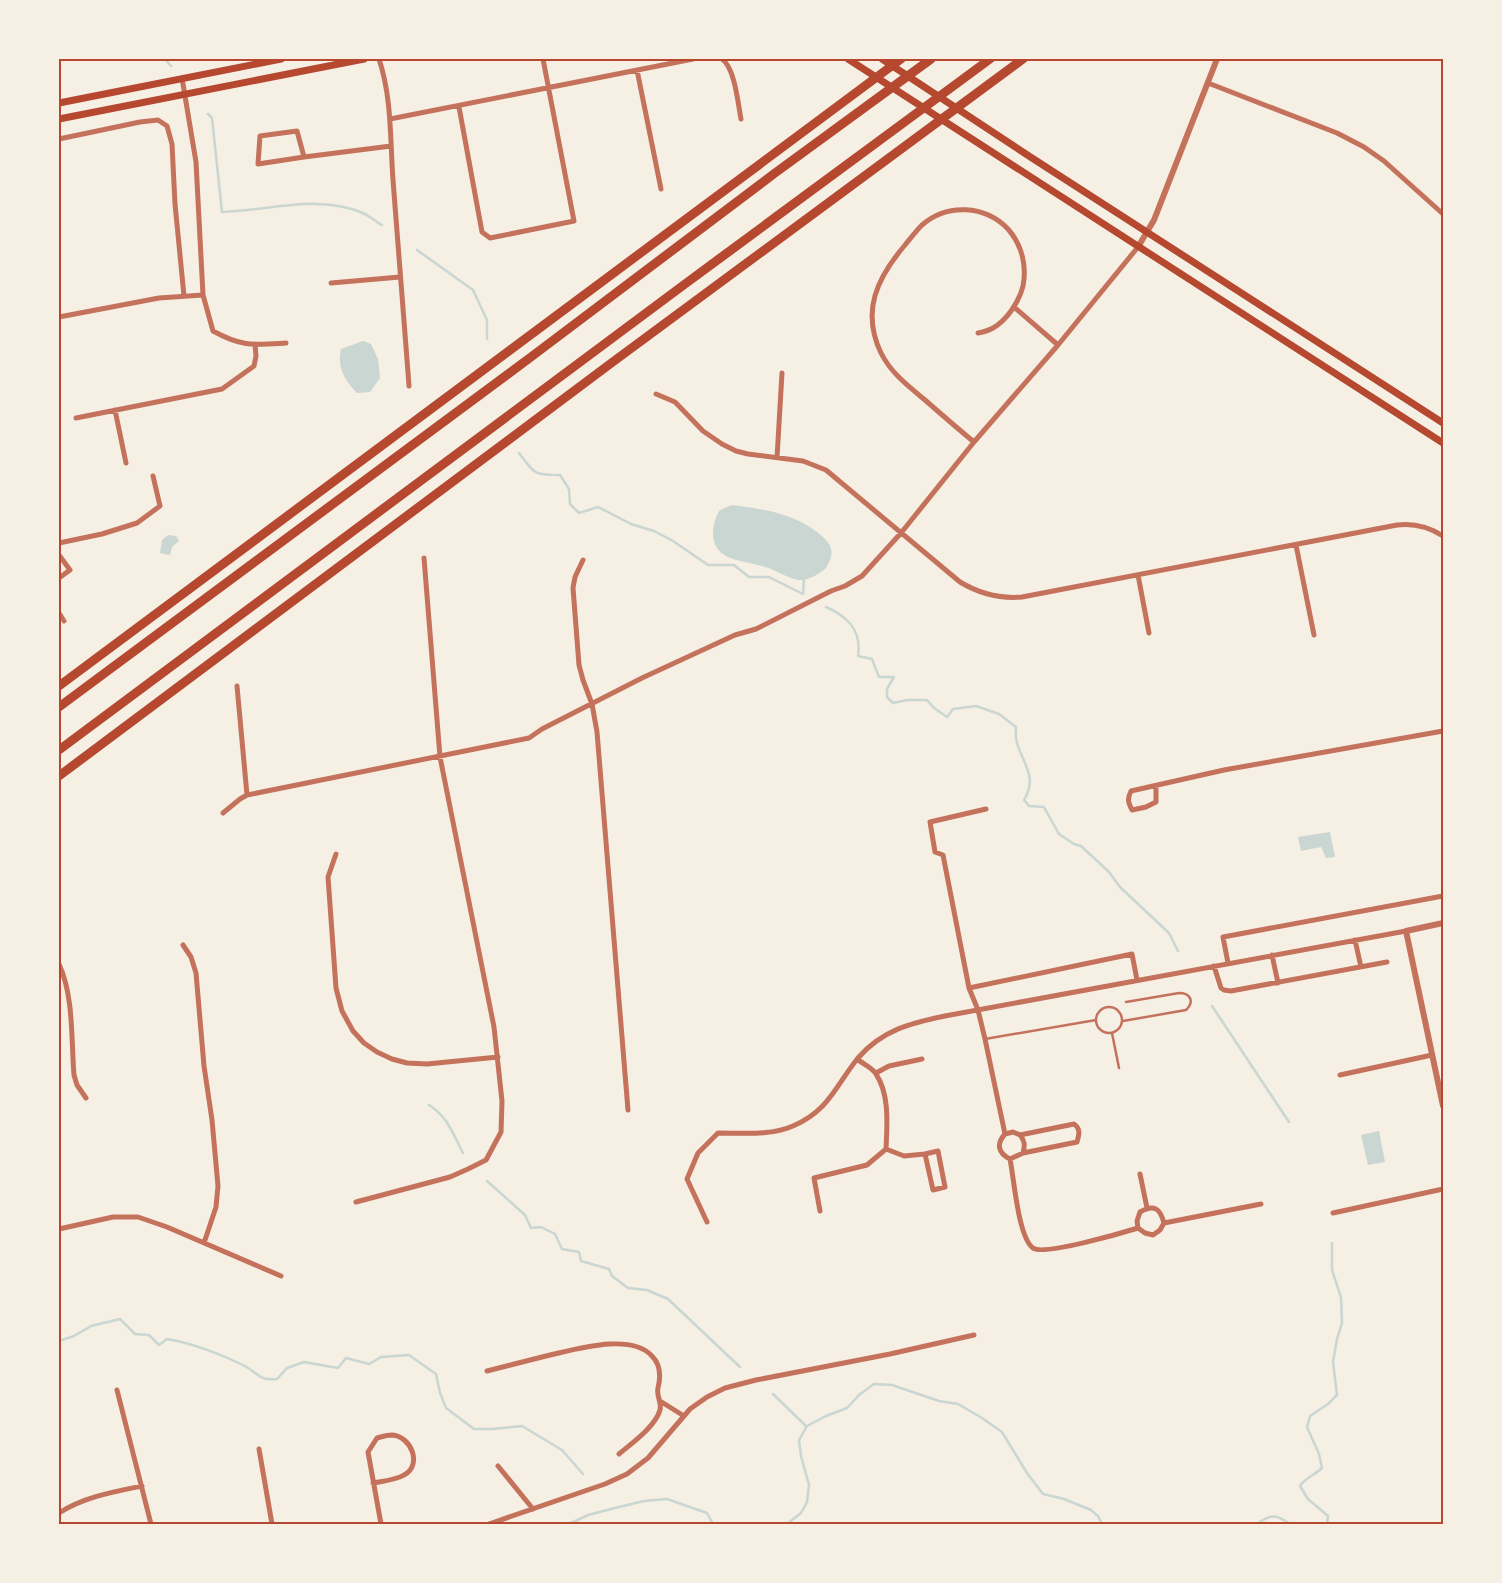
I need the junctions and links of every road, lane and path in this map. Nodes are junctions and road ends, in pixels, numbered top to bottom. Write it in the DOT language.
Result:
graph roads {
  1 [pos="281,59"];
  2 [pos="364,59"];
  3 [pos="379,59"];
  4 [pos="544,59"];
  5 [pos="694,59"];
  6 [pos="722,59"];
  7 [pos="848,59"];
  8 [pos="882,59"];
  9 [pos="901,59"];
  10 [pos="931,59"];
  11 [pos="990,59"];
  12 [pos="1023,59"];
  13 [pos="1217,59"];
  14 [pos="637,70"];
  15 [pos="182,78"];
  16 [pos="1208,83"];
  17 [pos="549,87"];
  18 [pos="184,94"];
  19 [pos="59,103"];
  20 [pos="459,107"];
  21 [pos="59,119"];
  22 [pos="390,119"];
  23 [pos="741,119"];
  24 [pos="59,139"];
  25 [pos="391,146"];
  26 [pos="304,157"];
  27 [pos="661,189"];
  28 [pos="1443,214"];
  29 [pos="1148,233"];
  30 [pos="1138,247"];
  31 [pos="400,277"];
  32 [pos="331,283"];
  33 [pos="203,295"];
  34 [pos="184,296"];
  35 [pos="1014,307"];
  36 [pos="59,317"];
  37 [pos="978,333"];
  38 [pos="286,343"];
  39 [pos="255,345"];
  40 [pos="1058,345"];
  41 [pos="782,373"];
  42 [pos="409,386"];
  43 [pos="656,394"];
  44 [pos="115,410"];
  45 [pos="76,418"];
  46 [pos="1443,423"];
  47 [pos="974,442"];
  48 [pos="1443,443"];
  49 [pos="777,458"];
  50 [pos="126,462"];
  51 [pos="153,476"];
  52 [pos="901,533"];
  53 [pos="1443,536"];
  54 [pos="59,543"];
  55 [pos="1296,545"];
  56 [pos="59,555"];
  57 [pos="424,558"];
  58 [pos="583,560"];
  59 [pos="1138,575"];
  60 [pos="59,578"];
  61 [pos="59,613"];
  62 [pos="64,621"];
  63 [pos="1149,633"];
  64 [pos="1314,635"];
  65 [pos="59,686"];
  66 [pos="237,686"];
  67 [pos="592,704"];
  68 [pos="59,706"];
  69 [pos="1443,731"];
  70 [pos="59,750"];
  71 [pos="440,757"];
  72 [pos="59,776"];
  73 [pos="1156,786"];
  74 [pos="247,795"];
  75 [pos="986,810"];
  76 [pos="223,813"];
  77 [pos="336,854"];
  78 [pos="1443,896"];
  79 [pos="1443,923"];
  80 [pos="1406,930"];
  81 [pos="1355,940"];
  82 [pos="183,945"];
  83 [pos="1272,955"];
  84 [pos="1387,962"];
  85 [pos="1228,963"];
  86 [pos="59,964"];
  87 [pos="1214,966"];
  88 [pos="1361,967"];
  89 [pos="1137,980"];
  90 [pos="1278,983"];
  91 [pos="969,988"];
  92 [pos="1126,1002"];
  93 [pos="978,1010"];
  94 [pos="1096,1020"];
  95 [pos="1123,1021"];
  96 [pos="1112,1033"];
  97 [pos="985,1039"];
  98 [pos="1432,1055"];
  99 [pos="498,1057"];
  100 [pos="922,1059"];
  101 [pos="857,1060"];
  102 [pos="1119,1068"];
  103 [pos="876,1073"];
  104 [pos="1340,1075"];
  105 [pos="86,1098"];
  106 [pos="1443,1106"];
  107 [pos="628,1110"];
  108 [pos="1005,1134"];
  109 [pos="1020,1135"];
  110 [pos="886,1150"];
  111 [pos="1022,1153"];
  112 [pos="925,1154"];
  113 [pos="1010,1159"];
  114 [pos="1140,1174"];
  115 [pos="1443,1190"];
  116 [pos="356,1202"];
  117 [pos="1261,1204"];
  118 [pos="1147,1208"];
  119 [pos="820,1211"];
  120 [pos="1333,1213"];
  121 [pos="707,1222"];
  122 [pos="1164,1223"];
  123 [pos="1138,1228"];
  124 [pos="59,1229"];
  125 [pos="204,1243"];
  126 [pos="281,1276"];
  127 [pos="974,1335"];
  128 [pos="486,1371"];
  129 [pos="117,1390"];
  130 [pos="660,1401"];
  131 [pos="684,1416"];
  132 [pos="258,1450"];
  133 [pos="619,1454"];
  134 [pos="498,1466"];
  135 [pos="373,1482"];
  136 [pos="142,1486"];
  137 [pos="533,1509"];
  138 [pos="59,1513"];
  139 [pos="151,1524"];
  140 [pos="272,1524"];
  141 [pos="381,1524"];
  142 [pos="489,1524"];
  1 -- 15 [label="main road"];
  2 -- 18 [label="main road"];
  3 -- 22 [label="street"];
  4 -- 17 [label="street"];
  5 -- 14 [label="street"];
  6 -- 23 [label="street"];
  7 -- 30 [label="main road"];
  8 -- 29 [label="main road"];
  9 -- 65 [label="highway"];
  10 -- 68 [label="highway"];
  11 -- 70 [label="highway"];
  12 -- 72 [label="highway"];
  13 -- 16 [label="street"];
  14 -- 17 [label="street"];
  14 -- 27 [label="street"];
  15 -- 18 [label="street"];
  15 -- 19 [label="main road"];
  16 -- 28 [label="street"];
  16 -- 29 [label="street"];
  17 -- 20 [label="street"];
  17 -- 20 [label="street"];
  18 -- 21 [label="main road"];
  18 -- 33 [label="street"];
  20 -- 22 [label="street"];
  22 -- 25 [label="street"];
  24 -- 34 [label="street"];
  25 -- 26 [label="street"];
  25 -- 31 [label="street"];
  26 -- 26 [label="street"];
  29 -- 30 [label="street"];
  29 -- 46 [label="main road"];
  30 -- 40 [label="street"];
  30 -- 48 [label="main road"];
  31 -- 32 [label="street"];
  31 -- 42 [label="street"];
  33 -- 34 [label="street"];
  33 -- 39 [label="street"];
  34 -- 36 [label="street"];
  35 -- 37 [label="street"];
  35 -- 40 [label="street"];
  35 -- 47 [label="street"];
  38 -- 39 [label="street"];
  39 -- 44 [label="street"];
  40 -- 47 [label="street"];
  41 -- 49 [label="street"];
  43 -- 49 [label="street"];
  44 -- 45 [label="street"];
  44 -- 50 [label="street"];
  47 -- 52 [label="street"];
  49 -- 52 [label="street"];
  51 -- 54 [label="street"];
  52 -- 59 [label="street"];
  52 -- 67 [label="street"];
  53 -- 55 [label="street"];
  55 -- 59 [label="street"];
  55 -- 64 [label="street"];
  56 -- 60 [label="street"];
  57 -- 71 [label="street"];
  58 -- 67 [label="street"];
  59 -- 63 [label="street"];
  61 -- 62 [label="street"];
  66 -- 74 [label="street"];
  67 -- 71 [label="street"];
  67 -- 107 [label="street"];
  69 -- 73 [label="street"];
  71 -- 74 [label="street"];
  71 -- 99 [label="street"];
  73 -- 73 [label="street"];
  74 -- 76 [label="street"];
  75 -- 91 [label="street"];
  77 -- 99 [label="street"];
  78 -- 85 [label="street"];
  79 -- 80 [label="street"];
  80 -- 81 [label="street"];
  80 -- 98 [label="street"];
  81 -- 83 [label="street"];
  81 -- 88 [label="street"];
  82 -- 125 [label="street"];
  83 -- 85 [label="street"];
  83 -- 90 [label="street"];
  84 -- 88 [label="street"];
  85 -- 87 [label="street"];
  86 -- 105 [label="street"];
  87 -- 89 [label="street"];
  87 -- 90 [label="street"];
  88 -- 90 [label="street"];
  89 -- 91 [label="street"];
  89 -- 93 [label="street"];
  91 -- 93 [label="street"];
  92 -- 95 [label="lane"];
  93 -- 97 [label="street"];
  93 -- 101 [label="street"];
  94 -- 95 [label="lane"];
  94 -- 96 [label="lane"];
  94 -- 97 [label="lane"];
  95 -- 96 [label="lane"];
  96 -- 102 [label="lane"];
  97 -- 108 [label="street"];
  98 -- 104 [label="street"];
  98 -- 106 [label="street"];
  99 -- 116 [label="street"];
  100 -- 103 [label="street"];
  101 -- 103 [label="street"];
  101 -- 121 [label="street"];
  103 -- 110 [label="street"];
  108 -- 109 [label="street"];
  108 -- 113 [label="street"];
  109 -- 111 [label="street"];
  109 -- 111 [label="street"];
  110 -- 112 [label="street"];
  110 -- 119 [label="street"];
  111 -- 113 [label="street"];
  112 -- 112 [label="street"];
  113 -- 123 [label="street"];
  114 -- 118 [label="street"];
  115 -- 120 [label="street"];
  117 -- 122 [label="street"];
  118 -- 122 [label="street"];
  118 -- 123 [label="street"];
  122 -- 123 [label="street"];
  124 -- 125 [label="street"];
  125 -- 126 [label="street"];
  127 -- 131 [label="street"];
  128 -- 130 [label="street"];
  129 -- 136 [label="street"];
  130 -- 131 [label="street"];
  130 -- 133 [label="street"];
  131 -- 137 [label="street"];
  132 -- 140 [label="street"];
  134 -- 137 [label="street"];
  135 -- 135 [label="street"];
  135 -- 141 [label="street"];
  136 -- 138 [label="street"];
  136 -- 139 [label="street"];
  137 -- 142 [label="street"];
}
